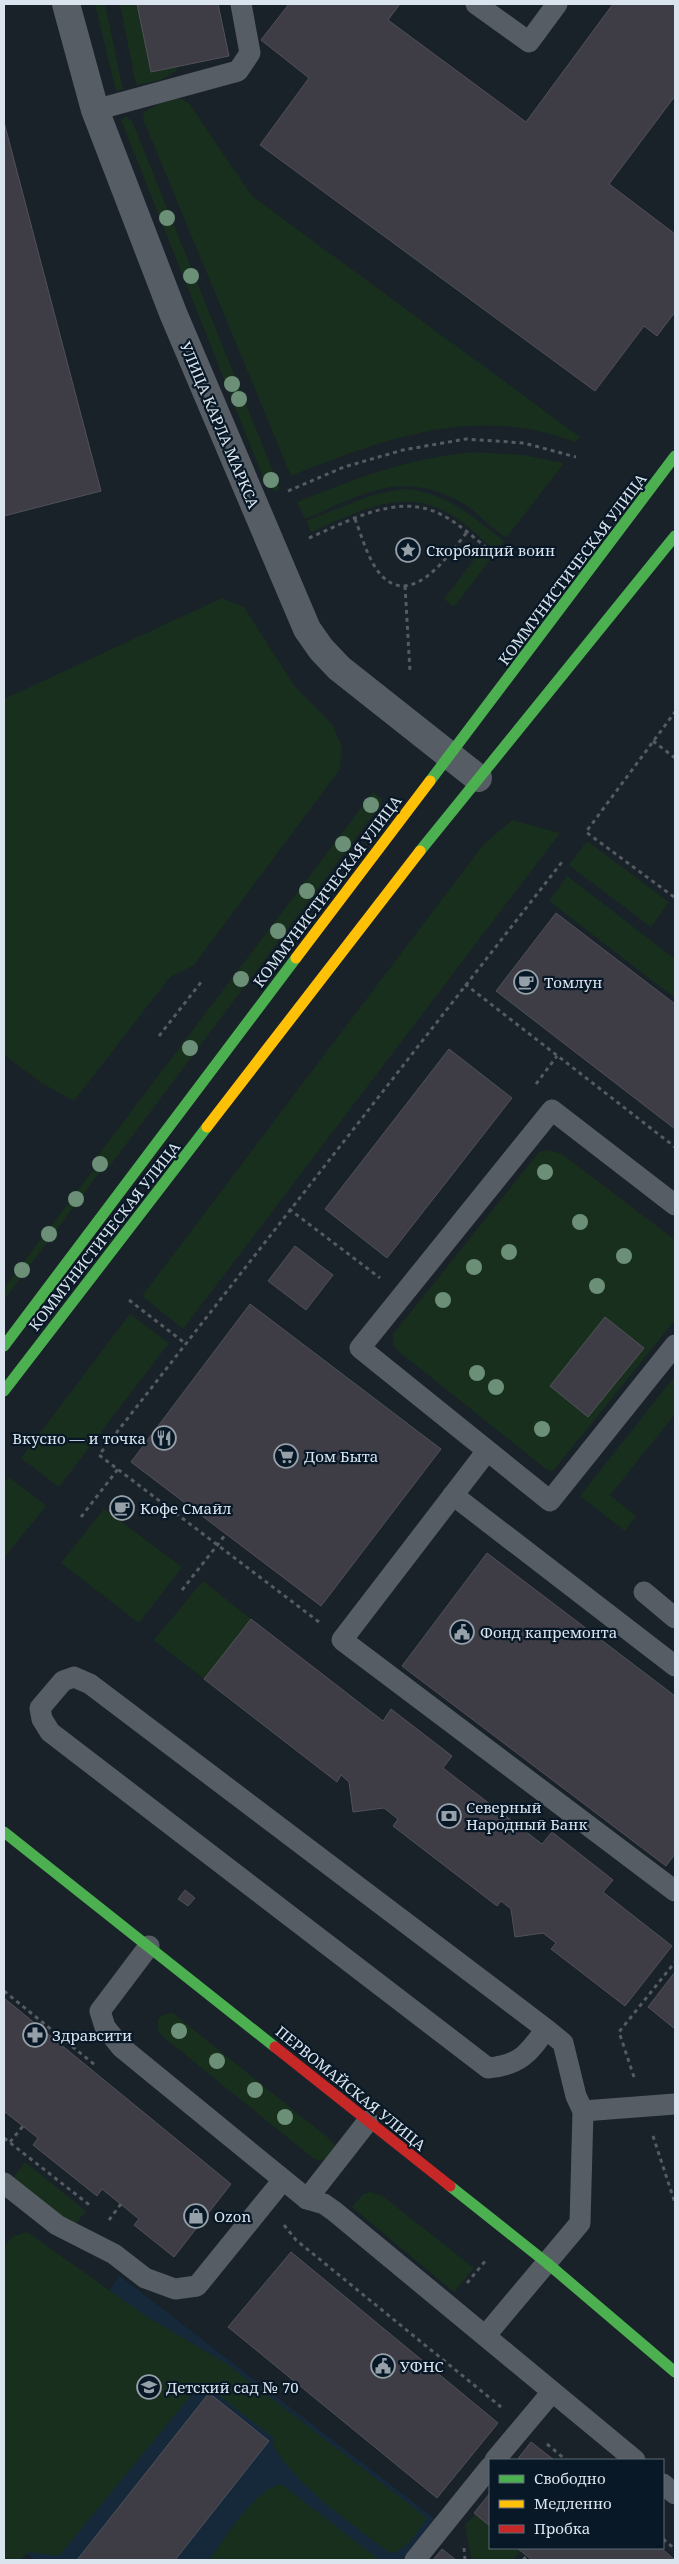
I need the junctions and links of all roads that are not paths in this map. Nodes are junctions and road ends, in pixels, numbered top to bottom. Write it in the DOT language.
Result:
graph roads {
  1 [pos="66,4"];
  2 [pos="241,4"];
  3 [pos="476,4"];
  4 [pos="558,4"];
  5 [pos="94,110"];
  6 [pos="675,456"];
  7 [pos="672,549"];
  8 [pos="449,756"];
  9 [pos="478,778"];
  10 [pos="675,1205"];
  11 [pos="675,1345"];
  12 [pos="4,1346"];
  13 [pos="4,1391"];
  14 [pos="487,1451"];
  15 [pos="453,1495"];
  16 [pos="644,1592"];
  17 [pos="675,1618"];
  18 [pos="675,1666"];
  19 [pos="4,1832"];
  20 [pos="675,1891"];
  21 [pos="149,1946"];
  22 [pos="546,2029"];
  23 [pos="675,2104"];
  24 [pos="583,2111"];
  25 [pos="368,2121"];
  26 [pos="283,2180"];
  27 [pos="4,2184"];
  28 [pos="307,2200"];
  29 [pos="547,2263"];
  30 [pos="486,2335"];
  31 [pos="675,2372"];
  32 [pos="552,2392"];
  33 [pos="497,2459"];
  34 [pos="634,2459"];
  35 [pos="489,2468"];
  36 [pos="664,2485"];
  37 [pos="675,2494"];
  38 [pos="414,2560"];
  1 -- 5 [label="street, УЛИЦА КАРЛА МАРКСА"];
  2 -- 5 [label="lane"];
  3 -- 4 [label="lane"];
  5 -- 8 [label="street, УЛИЦА КАРЛА МАРКСА"];
  6 -- 8 [label="main road, КОММУНИСТИЧЕСКАЯ УЛИЦА"];
  7 -- 9 [label="main road, КОММУНИСТИЧЕСКАЯ УЛИЦА"];
  8 -- 9 [label="street, УЛИЦА КАРЛА МАРКСА"];
  8 -- 12 [label="main road, КОММУНИСТИЧЕСКАЯ УЛИЦА"];
  9 -- 13 [label="main road, КОММУНИСТИЧЕСКАЯ УЛИЦА"];
  10 -- 14 [label="lane"];
  11 -- 14 [label="lane"];
  14 -- 15 [label="lane"];
  15 -- 18 [label="lane"];
  15 -- 20 [label="lane"];
  16 -- 17 [label="lane"];
  19 -- 21 [label="main road, ПЕРВОМАЙСКАЯ УЛИЦА"];
  21 -- 25 [label="main road, ПЕРВОМАЙСКАЯ УЛИЦА"];
  21 -- 26 [label="lane"];
  22 -- 22 [label="lane"];
  22 -- 24 [label="lane"];
  23 -- 24 [label="lane"];
  24 -- 29 [label="lane"];
  25 -- 28 [label="lane"];
  25 -- 29 [label="main road, ПЕРВОМАЙСКАЯ УЛИЦА"];
  26 -- 27 [label="lane"];
  26 -- 28 [label="lane"];
  28 -- 30 [label="lane"];
  29 -- 30 [label="lane"];
  29 -- 31 [label="main road, ПЕРВОМАЙСКАЯ УЛИЦА"];
  30 -- 32 [label="lane"];
  32 -- 33 [label="lane"];
  32 -- 34 [label="lane"];
  35 -- 38 [label="lane"];
  36 -- 37 [label="lane"];
}
